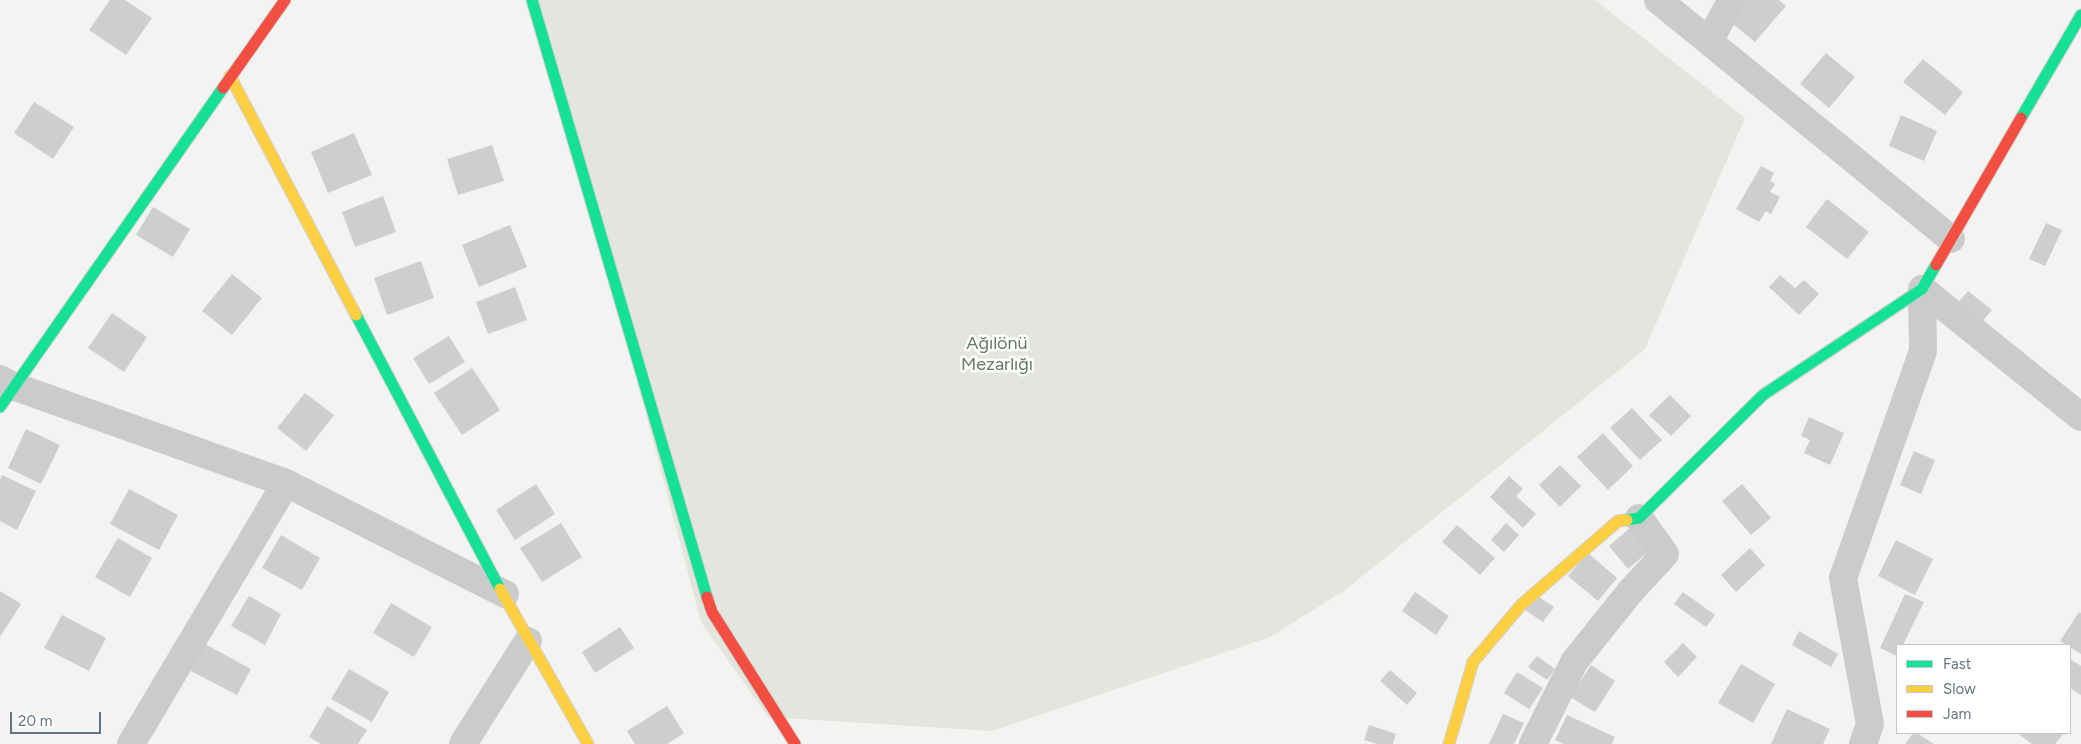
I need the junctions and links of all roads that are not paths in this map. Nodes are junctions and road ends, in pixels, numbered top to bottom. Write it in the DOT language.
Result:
graph roads {
  1 [pos="285,0"];
  2 [pos="532,0"];
  3 [pos="1658,0"];
  4 [pos="1732,0"];
  5 [pos="2081,15"];
  6 [pos="1708,41"];
  7 [pos="2074,41"];
  8 [pos="230,76"];
  9 [pos="1951,239"];
  10 [pos="1922,288"];
  11 [pos="4,391"];
  12 [pos="2081,417"];
  13 [pos="286,483"];
  14 [pos="1638,518"];
  15 [pos="505,594"];
  16 [pos="528,641"];
  17 [pos="131,744"];
  18 [pos="463,744"];
  19 [pos="588,744"];
  20 [pos="795,744"];
  21 [pos="1449,744"];
  22 [pos="1532,744"];
  23 [pos="1863,744"];
  1 -- 8 [label="street"];
  2 -- 20 [label="street"];
  3 -- 6 [label="street"];
  4 -- 6 [label="street"];
  5 -- 7 [label="street"];
  6 -- 9 [label="street"];
  7 -- 9 [label="street"];
  8 -- 11 [label="street"];
  8 -- 15 [label="street"];
  9 -- 10 [label="street"];
  10 -- 12 [label="street"];
  10 -- 14 [label="street"];
  10 -- 23 [label="street"];
  11 -- 13 [label="street"];
  13 -- 15 [label="street"];
  13 -- 17 [label="street"];
  14 -- 21 [label="street"];
  14 -- 22 [label="street"];
  15 -- 16 [label="street"];
  16 -- 18 [label="street"];
  16 -- 19 [label="street"];
}
